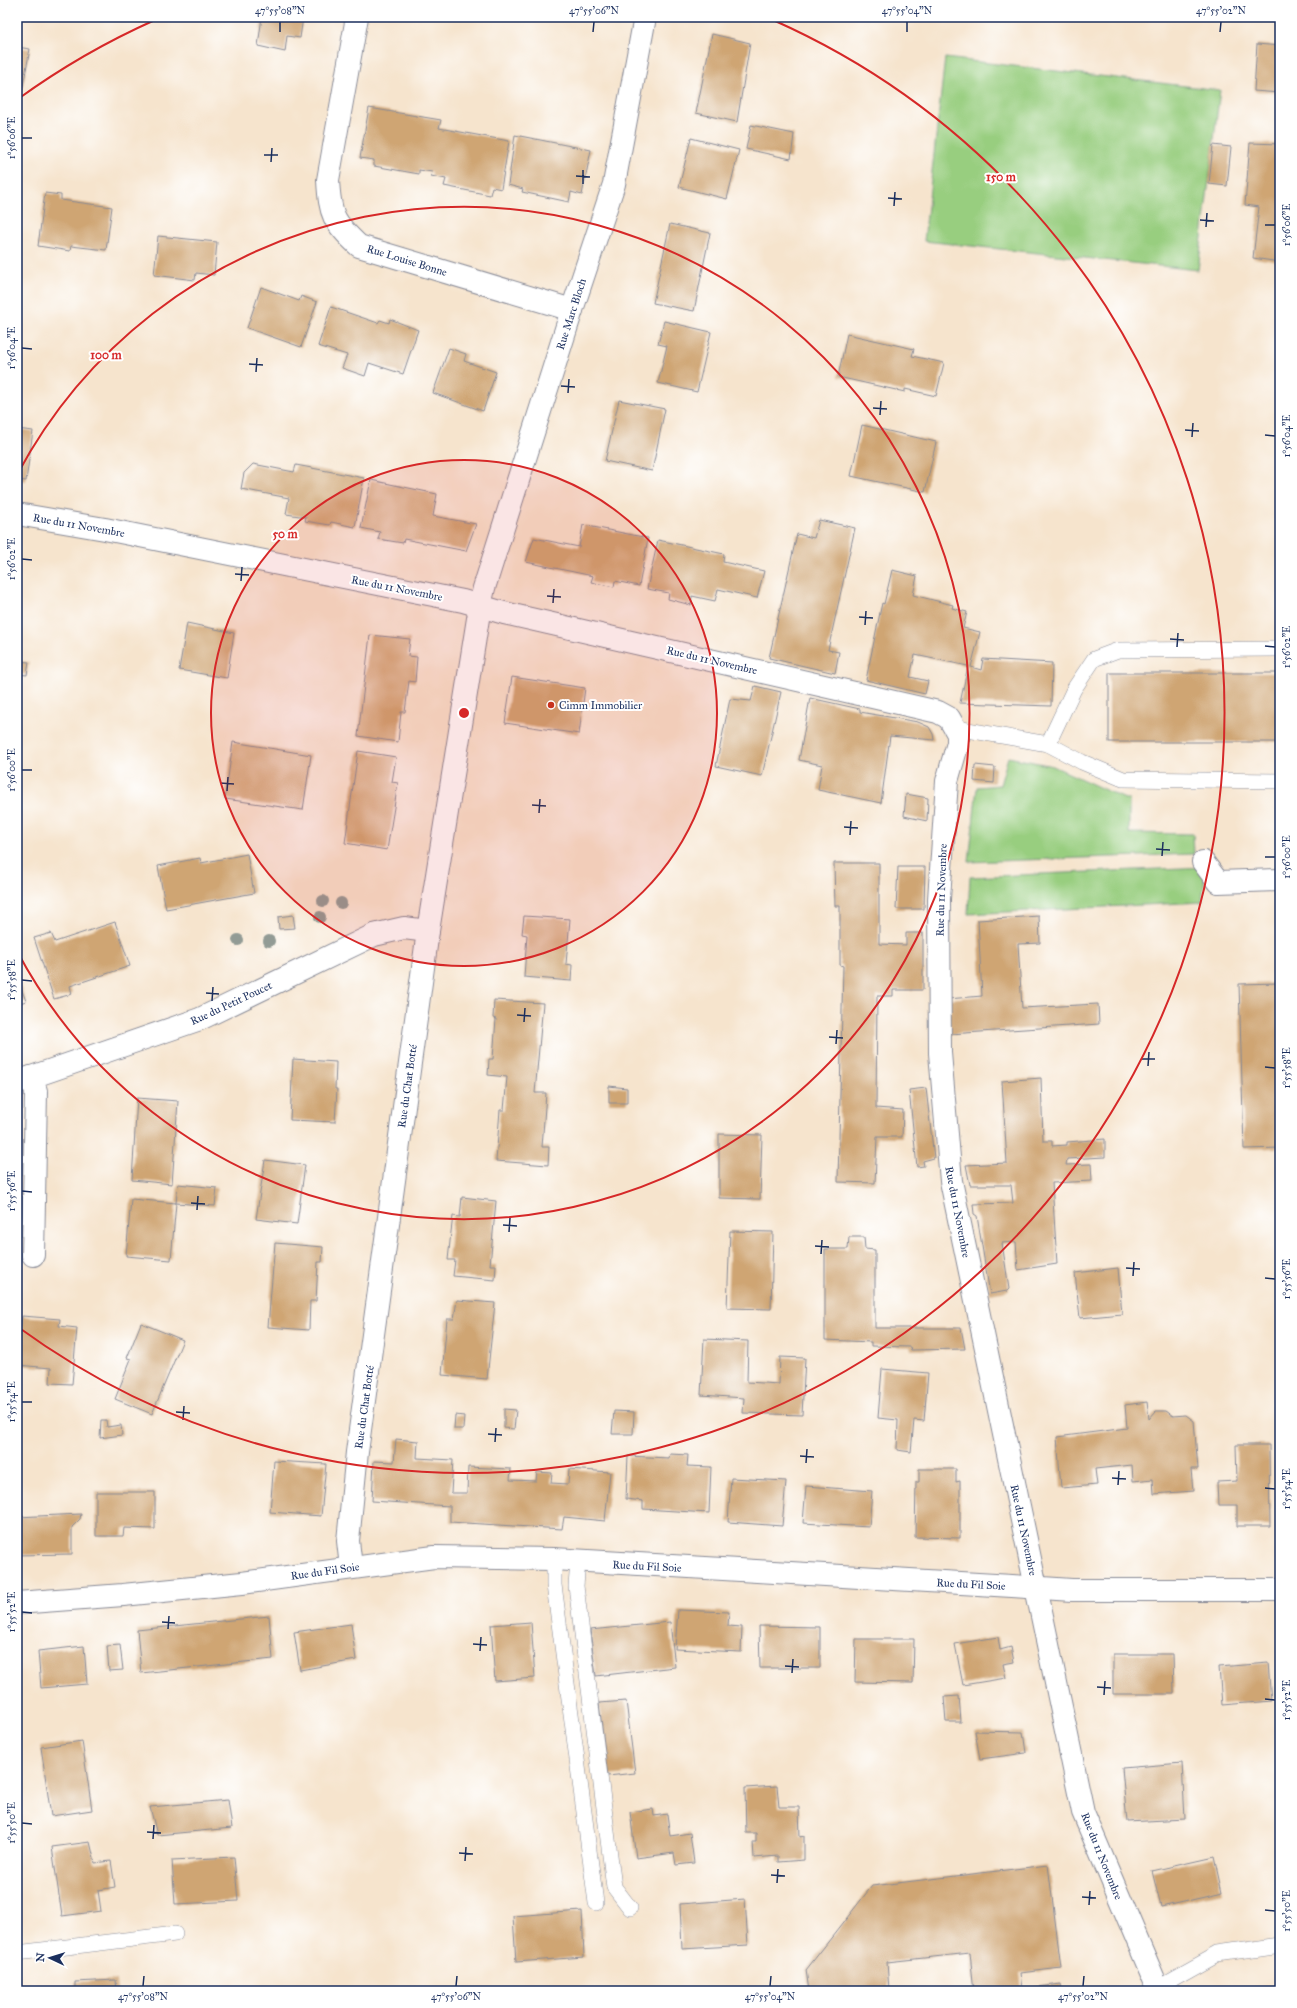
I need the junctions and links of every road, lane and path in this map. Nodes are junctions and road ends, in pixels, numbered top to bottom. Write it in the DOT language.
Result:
graph roads {
  1 [pos="357,17"];
  2 [pos="645,17"];
  3 [pos="572,310"];
  4 [pos="17,514"];
  5 [pos="480,606"];
  6 [pos="1280,649"];
  7 [pos="956,728"];
  8 [pos="1048,744"];
  9 [pos="1280,781"];
  10 [pos="1203,862"];
  11 [pos="1280,880"];
  12 [pos="428,931"];
  13 [pos="24,1079"];
  14 [pos="33,1256"];
  15 [pos="554,1559"];
  16 [pos="578,1562"];
  17 [pos="351,1567"];
  18 [pos="1036,1588"];
  19 [pos="1280,1590"];
  20 [pos="17,1603"];
  21 [pos="596,1903"];
  22 [pos="630,1908"];
  23 [pos="175,1934"];
  24 [pos="1280,1945"];
  25 [pos="17,1953"];
  26 [pos="1158,1989"];
  1 -- 3 [label="street, Rue Louise Bonne"];
  2 -- 3 [label="street, Rue Marc Bloch"];
  3 -- 5 [label="street, Rue Marc Bloch"];
  4 -- 5 [label="street, Rue du 11 Novembre"];
  5 -- 7 [label="street, Rue du 11 Novembre"];
  5 -- 12 [label="street, Rue du Chat Botté"];
  6 -- 8 [label="lane"];
  7 -- 8 [label="lane"];
  7 -- 18 [label="street, Rue du 11 Novembre"];
  8 -- 9 [label="lane"];
  10 -- 11 [label="street"];
  12 -- 13 [label="street, Rue du Petit Poucet"];
  12 -- 17 [label="street, Rue du Chat Botté"];
  13 -- 14 [label="street, Rue du Petit Poucet"];
  15 -- 16 [label="street, Rue du Fil Soie"];
  15 -- 17 [label="street, Rue du Fil Soie"];
  15 -- 21 [label="lane"];
  16 -- 18 [label="street, Rue du Fil Soie"];
  16 -- 22 [label="lane"];
  17 -- 20 [label="street, Rue du Fil Soie"];
  18 -- 19 [label="street, Rue du Fil Soie"];
  18 -- 26 [label="street, Rue du 11 Novembre"];
  23 -- 25 [label="lane"];
  24 -- 26 [label="lane"];
}
